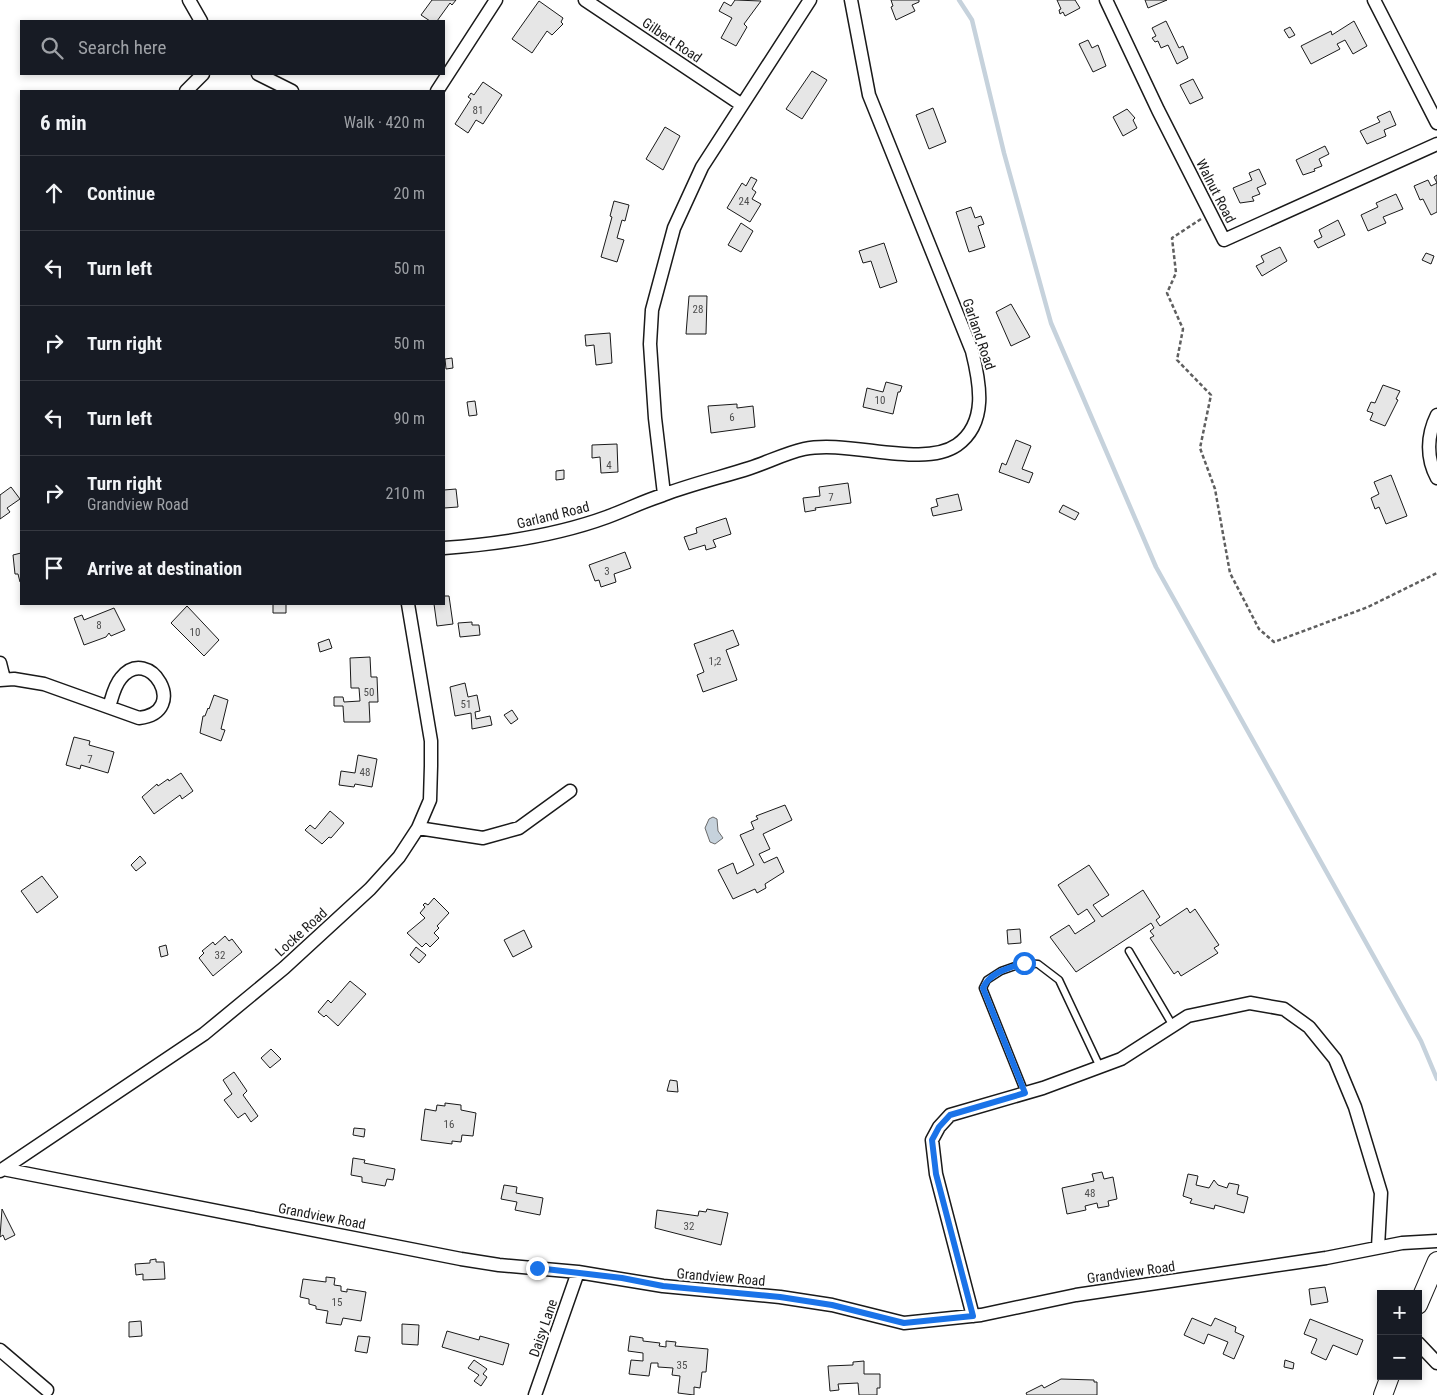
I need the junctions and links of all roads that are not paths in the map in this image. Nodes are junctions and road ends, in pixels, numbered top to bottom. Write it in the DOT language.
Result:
graph roads {
  1 [pos="189,0"];
  2 [pos="496,0"];
  3 [pos="585,0"];
  4 [pos="810,0"];
  5 [pos="850,0"];
  6 [pos="1106,0"];
  7 [pos="1374,0"];
  8 [pos="200,20"];
  9 [pos="202,75"];
  10 [pos="260,75"];
  11 [pos="187,90"];
  12 [pos="290,90"];
  13 [pos="438,90"];
  14 [pos="742,105"];
  15 [pos="1437,123"];
  16 [pos="1437,144"];
  17 [pos="1437,415"];
  18 [pos="1437,478"];
  19 [pos="664,494"];
  20 [pos="445,548"];
  21 [pos="408,605"];
  22 [pos="0,664"];
  23 [pos="2,680"];
  24 [pos="109,707"];
  25 [pos="570,791"];
  26 [pos="418,828"];
  27 [pos="1129,951"];
  28 [pos="1173,1026"];
  29 [pos="1100,1067"];
  30 [pos="1025,1093"];
  31 [pos="1,1170"];
  32 [pos="1437,1240"];
  33 [pos="1378,1247"];
  34 [pos="1437,1261"];
  35 [pos="578,1272"];
  36 [pos="1422,1295"];
  37 [pos="973,1316"];
  38 [pos="1422,1347"];
  39 [pos="0,1350"];
  40 [pos="1437,1363"];
  41 [pos="1389,1380"];
  42 [pos="47,1390"];
  43 [pos="535,1395"];
  44 [pos="1383,1395"];
  1 -- 8 [label="street"];
  2 -- 13 [label="street"];
  3 -- 14 [label="street, Gilbert Road"];
  4 -- 14 [label="street"];
  5 -- 19 [label="street, Garland Road"];
  6 -- 16 [label="street, Walnut Road"];
  7 -- 15 [label="street"];
  9 -- 11 [label="street"];
  10 -- 12 [label="street"];
  14 -- 19 [label="street"];
  17 -- 18 [label="street"];
  19 -- 20 [label="street, Garland Road"];
  21 -- 26 [label="street, Locke Road"];
  22 -- 23 [label="street"];
  23 -- 24 [label="street"];
  24 -- 24 [label="street"];
  25 -- 26 [label="street"];
  26 -- 31 [label="street, Locke Road"];
  27 -- 28 [label="lane"];
  28 -- 29 [label="street"];
  28 -- 33 [label="street"];
  29 -- 30 [label="street"];
  29 -- 30 [label="lane"];
  30 -- 37 [label="street"];
  31 -- 35 [label="street, Grandview Road"];
  32 -- 33 [label="street, Grandview Road"];
  33 -- 37 [label="street, Grandview Road"];
  34 -- 36 [label="main road"];
  35 -- 37 [label="street, Grandview Road"];
  35 -- 43 [label="street, Daisy Lane"];
  38 -- 40 [label="street"];
  39 -- 42 [label="street"];
  41 -- 44 [label="main road"];
}
